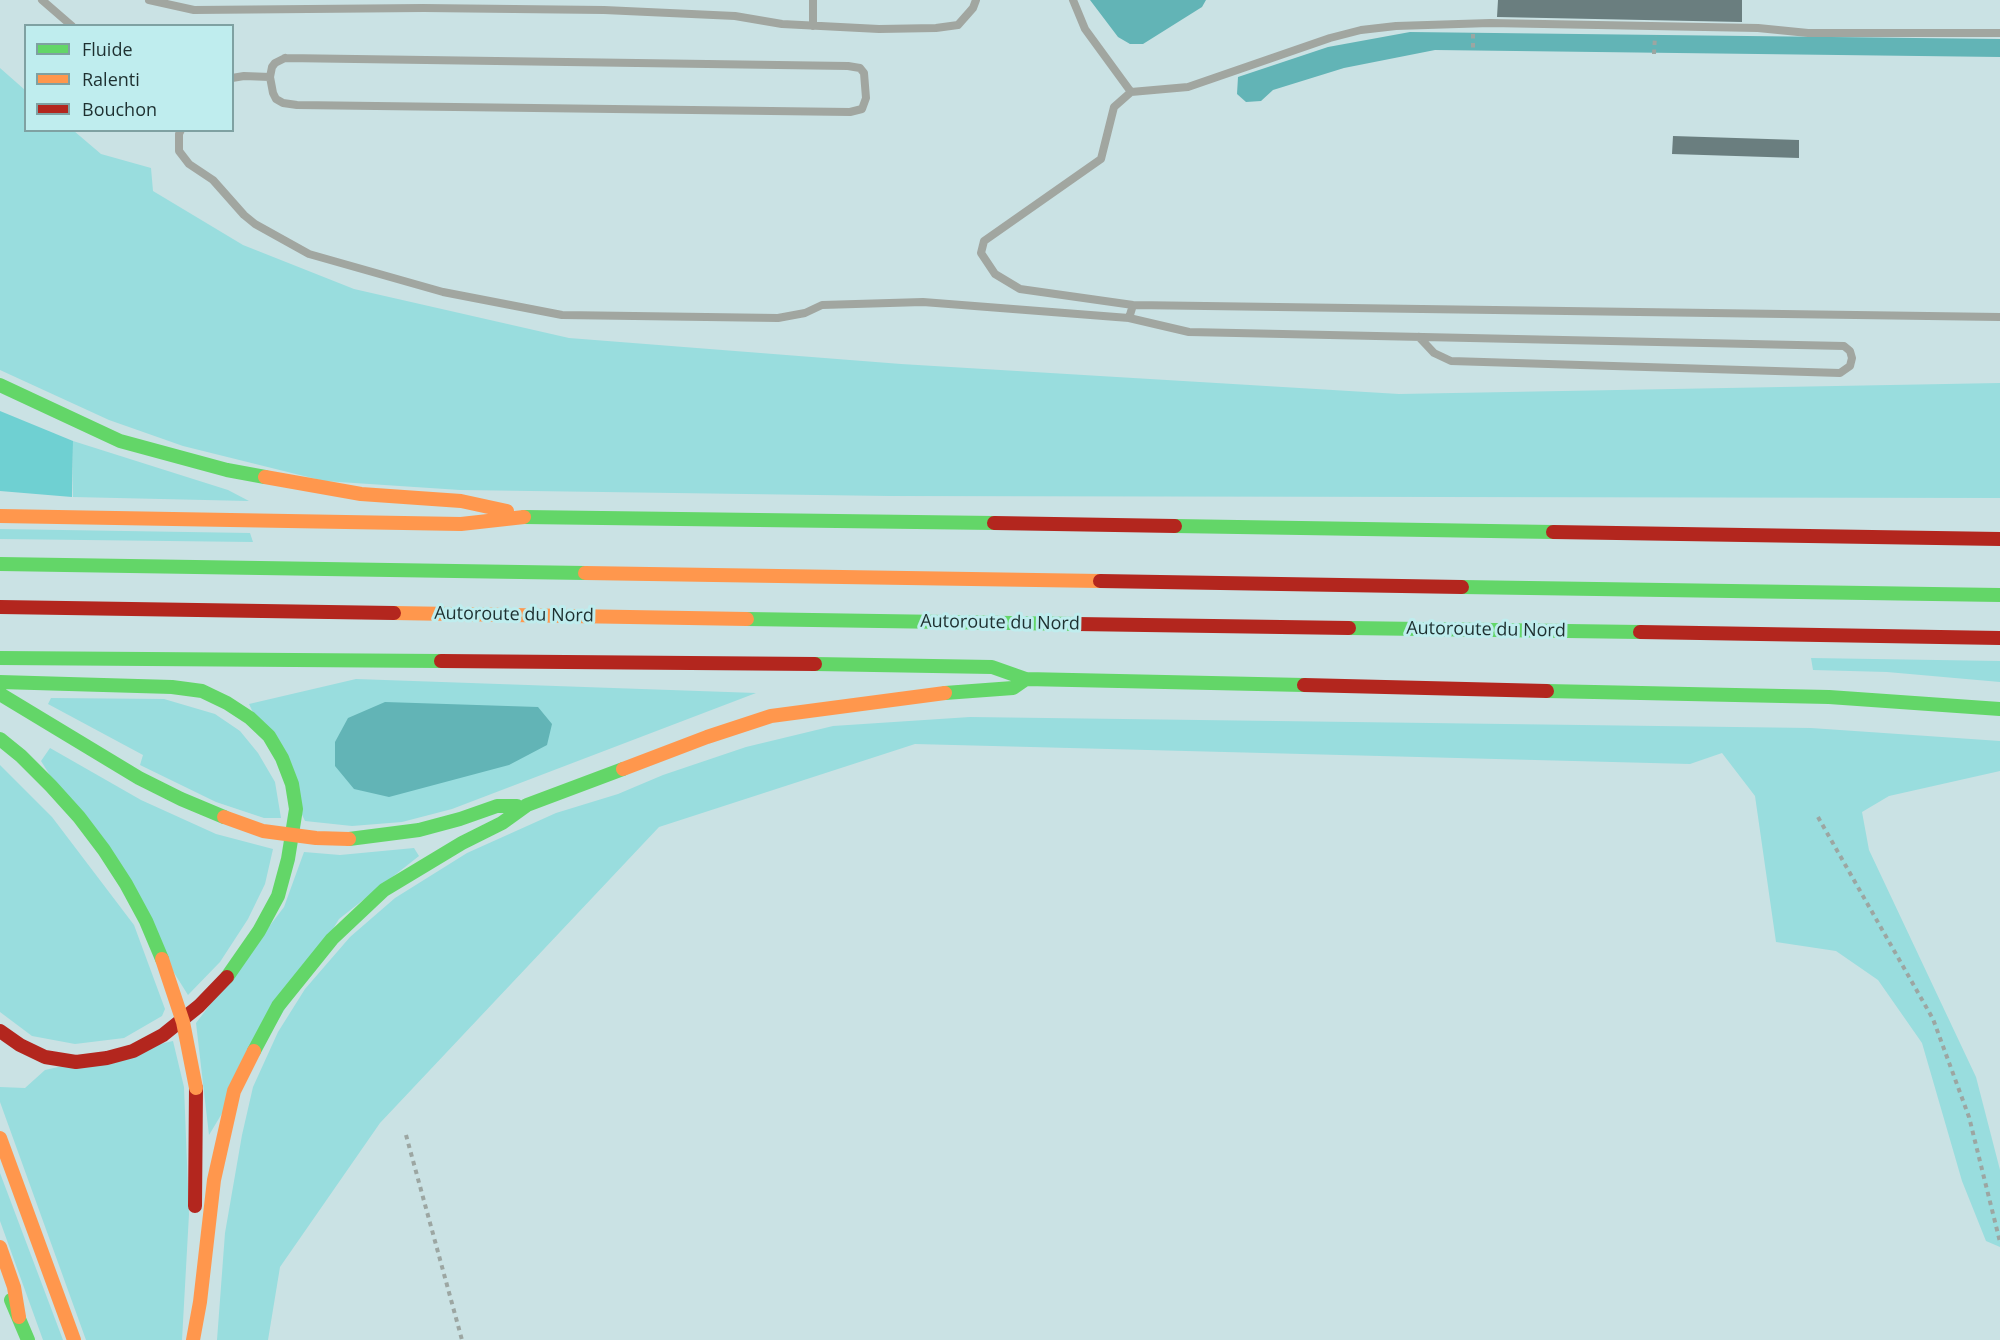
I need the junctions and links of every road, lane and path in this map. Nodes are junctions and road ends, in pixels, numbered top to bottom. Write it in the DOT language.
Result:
graph roads {
  1 [pos="42,0"];
  2 [pos="149,0"];
  3 [pos="813,0"];
  4 [pos="976,0"];
  5 [pos="1073,0"];
  6 [pos="70,24"];
  7 [pos="813,26"];
  8 [pos="1473,31"];
  9 [pos="2000,33"];
  10 [pos="1655,34"];
  11 [pos="1473,51"];
  12 [pos="1654,54"];
  13 [pos="270,77"];
  14 [pos="234,78"];
  15 [pos="1131,92"];
  16 [pos="180,132"];
  17 [pos="1133,305"];
  18 [pos="2000,317"];
  19 [pos="1130,318"];
  20 [pos="1419,337"];
  21 [pos="0,385"];
  22 [pos="0,516"];
  23 [pos="530,516"];
  24 [pos="2000,539"];
  25 [pos="0,564"];
  26 [pos="2000,595"];
  27 [pos="0,607"];
  28 [pos="2000,638"];
  29 [pos="0,658"];
  30 [pos="1026,679"];
  31 [pos="0,682"];
  32 [pos="0,694"];
  33 [pos="2000,709"];
  34 [pos="0,739"];
  35 [pos="527,805"];
  36 [pos="1818,817"];
  37 [pos="0,1031"];
  38 [pos="405,1135"];
  39 [pos="0,1138"];
  40 [pos="194,1217"];
  41 [pos="2000,1242"];
  42 [pos="0,1247"];
  43 [pos="192,1253"];
  44 [pos="0,1276"];
  45 [pos="19,1317"];
  46 [pos="28,1340"];
  47 [pos="74,1340"];
  48 [pos="192,1340"];
  49 [pos="462,1340"];
  1 -- 6 [label="lane"];
  2 -- 7 [label="lane"];
  3 -- 7 [label="lane"];
  4 -- 7 [label="lane"];
  5 -- 15 [label="lane"];
  8 -- 11 [label="path"];
  9 -- 15 [label="lane"];
  10 -- 12 [label="path"];
  13 -- 13 [label="lane"];
  13 -- 14 [label="lane"];
  15 -- 17 [label="lane"];
  16 -- 19 [label="lane"];
  17 -- 18 [label="lane"];
  17 -- 19 [label="lane"];
  19 -- 20 [label="lane"];
  20 -- 20 [label="lane"];
  21 -- 23 [label="highway"];
  22 -- 23 [label="highway"];
  23 -- 24 [label="highway"];
  25 -- 26 [label="highway"];
  27 -- 28 [label="highway, Autoroute du Nord"];
  29 -- 30 [label="highway"];
  30 -- 33 [label="highway"];
  30 -- 35 [label="highway"];
  31 -- 37 [label="highway"];
  32 -- 35 [label="highway, bridge"];
  34 -- 40 [label="highway, bridge"];
  35 -- 48 [label="highway"];
  36 -- 41 [label="path"];
  38 -- 49 [label="path"];
  39 -- 47 [label="highway"];
  42 -- 45 [label="highway"];
  43 -- 48 [label="highway"];
  44 -- 45 [label="highway"];
  45 -- 46 [label="highway"];
}
